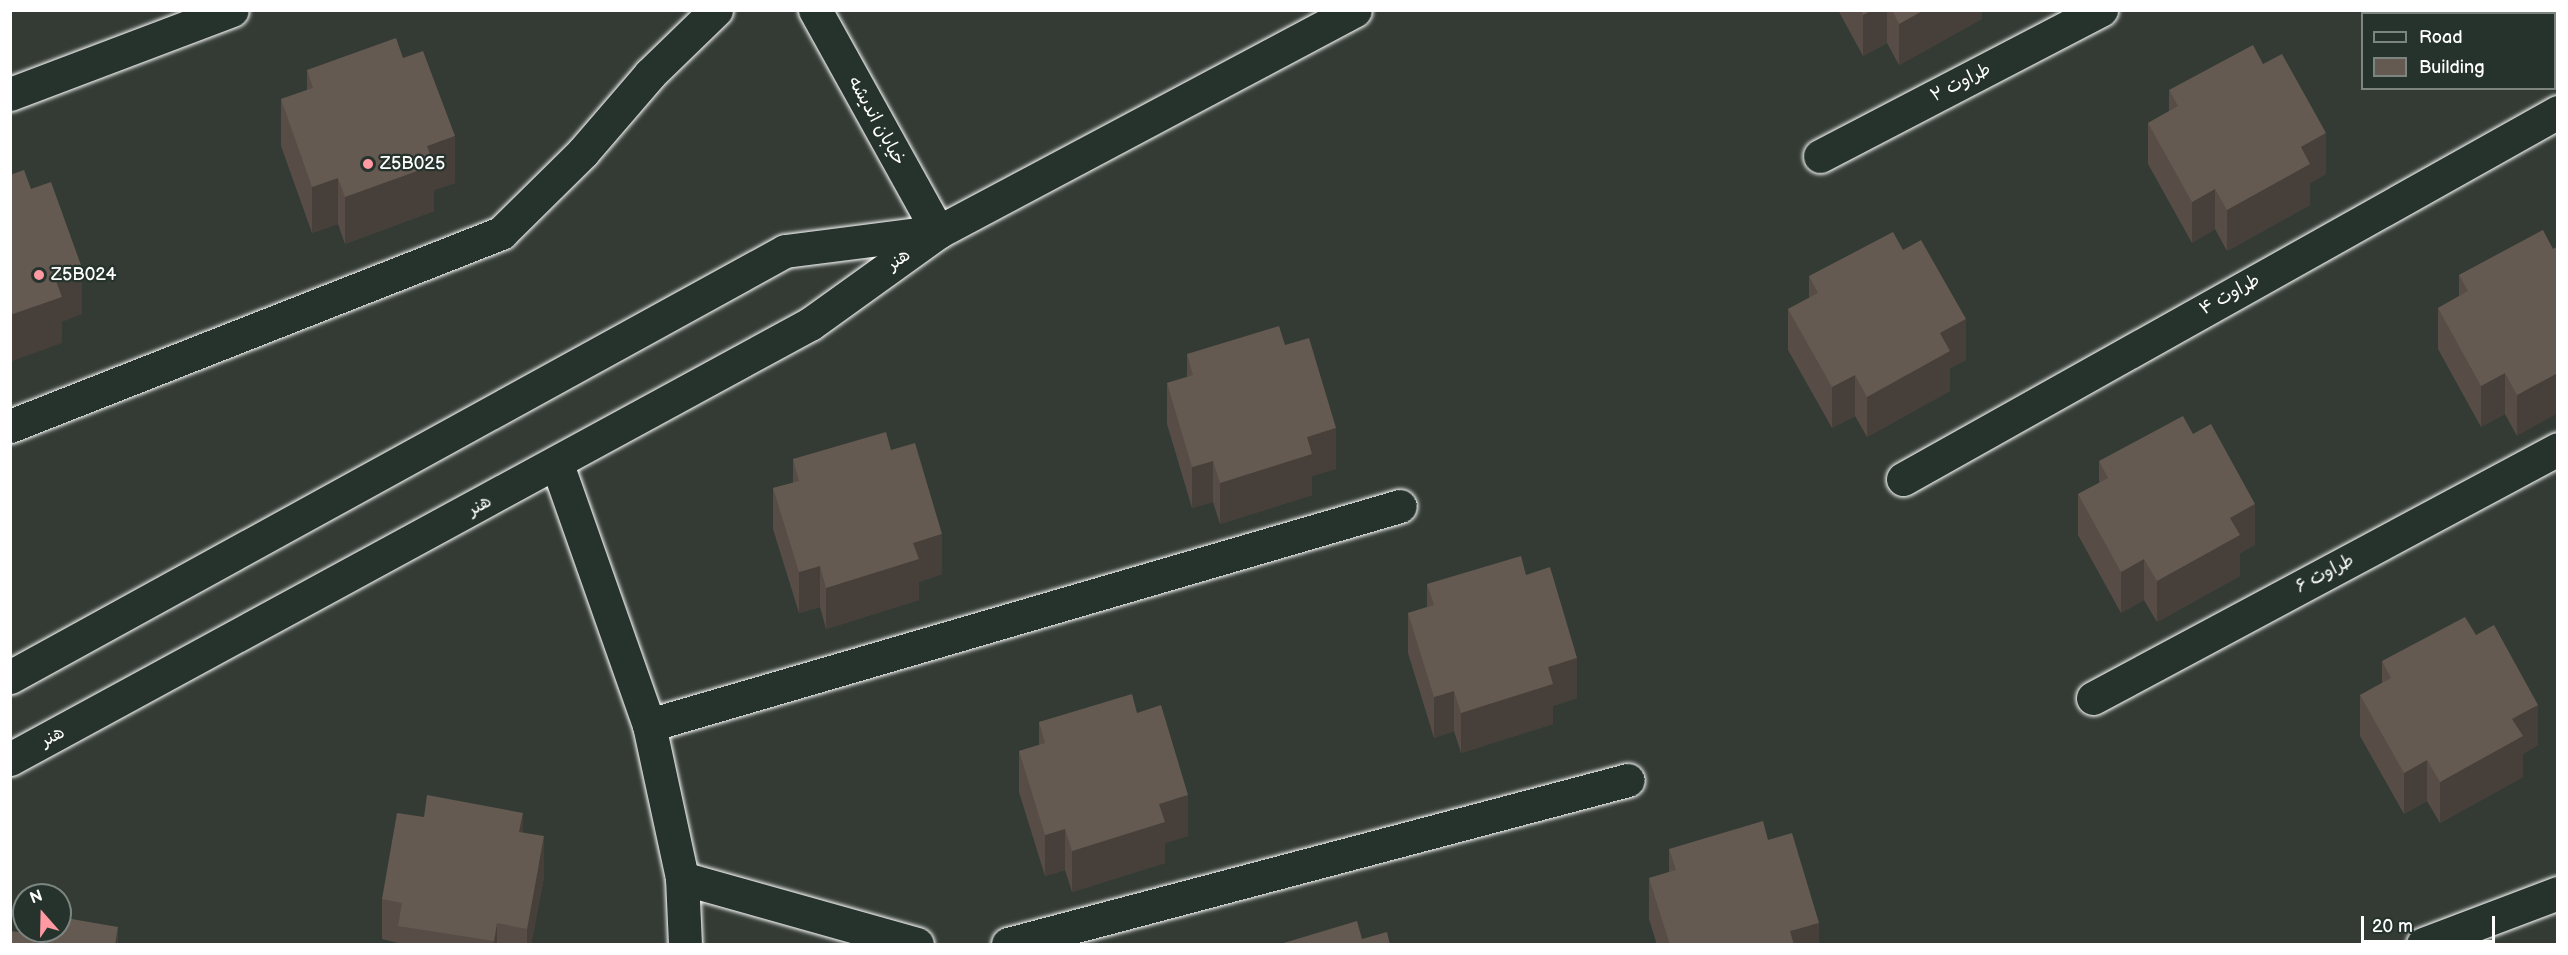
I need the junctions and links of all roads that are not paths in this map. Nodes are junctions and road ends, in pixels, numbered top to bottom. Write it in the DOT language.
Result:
graph roads {
  1 [pos="232,10"];
  2 [pos="716,10"];
  3 [pos="815,10"];
  4 [pos="1355,10"];
  5 [pos="2102,10"];
  6 [pos="10,94"];
  7 [pos="2558,112"];
  8 [pos="1820,156"];
  9 [pos="938,232"];
  10 [pos="10,426"];
  11 [pos="2558,449"];
  12 [pos="557,464"];
  13 [pos="1903,478"];
  14 [pos="1400,506"];
  15 [pos="10,677"];
  16 [pos="2093,698"];
  17 [pos="649,725"];
  18 [pos="10,759"];
  19 [pos="1628,780"];
  20 [pos="682,878"];
  21 [pos="2558,893"];
  22 [pos="685,945"];
  23 [pos="917,945"];
  24 [pos="1008,945"];
  25 [pos="2423,945"];
  1 -- 6 [label="street"];
  2 -- 10 [label="street"];
  3 -- 9 [label="street, خیابان اندیشه"];
  4 -- 9 [label="street, هنر"];
  5 -- 8 [label="street, طراوت ۲"];
  7 -- 13 [label="street, طراوت ۴"];
  9 -- 12 [label="street, هنر"];
  9 -- 15 [label="street, هنر"];
  11 -- 16 [label="street, طراوت ۶"];
  12 -- 17 [label="street"];
  12 -- 18 [label="street, هنر"];
  14 -- 17 [label="street"];
  17 -- 20 [label="street"];
  19 -- 24 [label="street"];
  20 -- 22 [label="street"];
  20 -- 23 [label="street"];
  21 -- 25 [label="street"];
}
